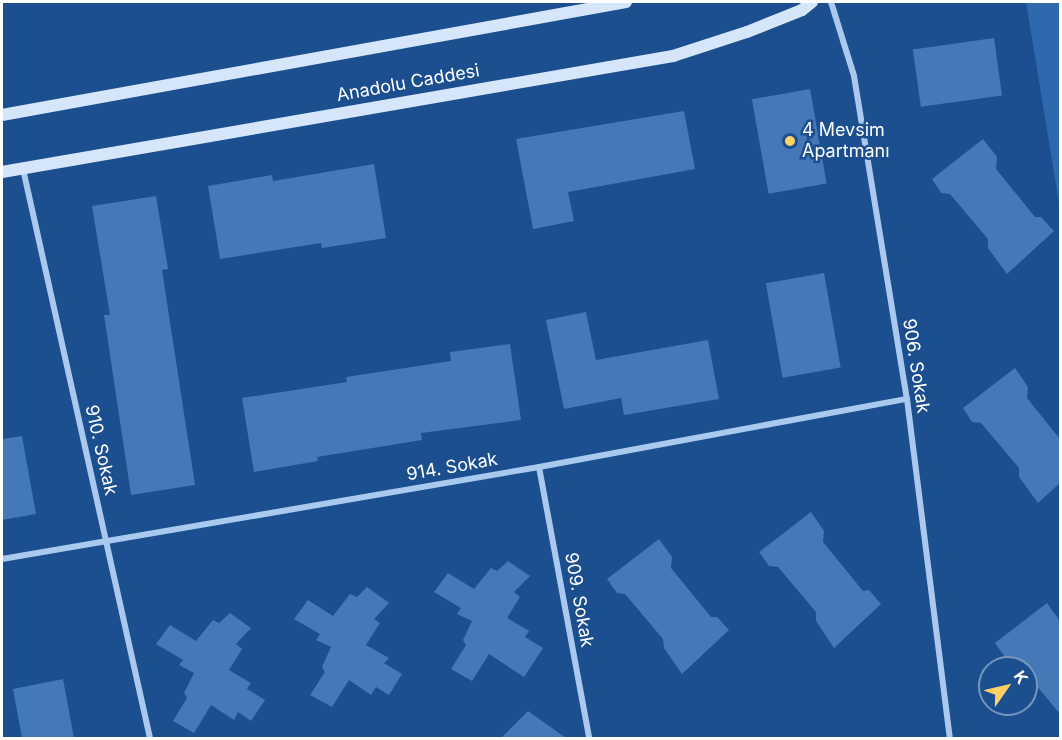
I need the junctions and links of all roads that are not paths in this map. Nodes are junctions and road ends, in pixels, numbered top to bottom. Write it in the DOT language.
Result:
graph roads {
  1 [pos="626,2"];
  2 [pos="812,2"];
  3 [pos="831,2"];
  4 [pos="2,115"];
  5 [pos="23,168"];
  6 [pos="2,172"];
  7 [pos="907,399"];
  8 [pos="539,467"];
  9 [pos="106,543"];
  10 [pos="2,559"];
  11 [pos="150,738"];
  12 [pos="589,738"];
  13 [pos="950,738"];
  1 -- 4 [label="main road"];
  2 -- 5 [label="main road, Anadolu Caddesi"];
  3 -- 7 [label="street, 906. Sokak"];
  5 -- 6 [label="main road, Anadolu Caddesi"];
  5 -- 9 [label="street, 910. Sokak"];
  7 -- 8 [label="street, 914. Sokak"];
  7 -- 13 [label="street, 906. Sokak"];
  8 -- 9 [label="street, 914. Sokak"];
  8 -- 12 [label="street, 909. Sokak"];
  9 -- 10 [label="street, 914. Sokak"];
  9 -- 11 [label="street, 910. Sokak"];
}
